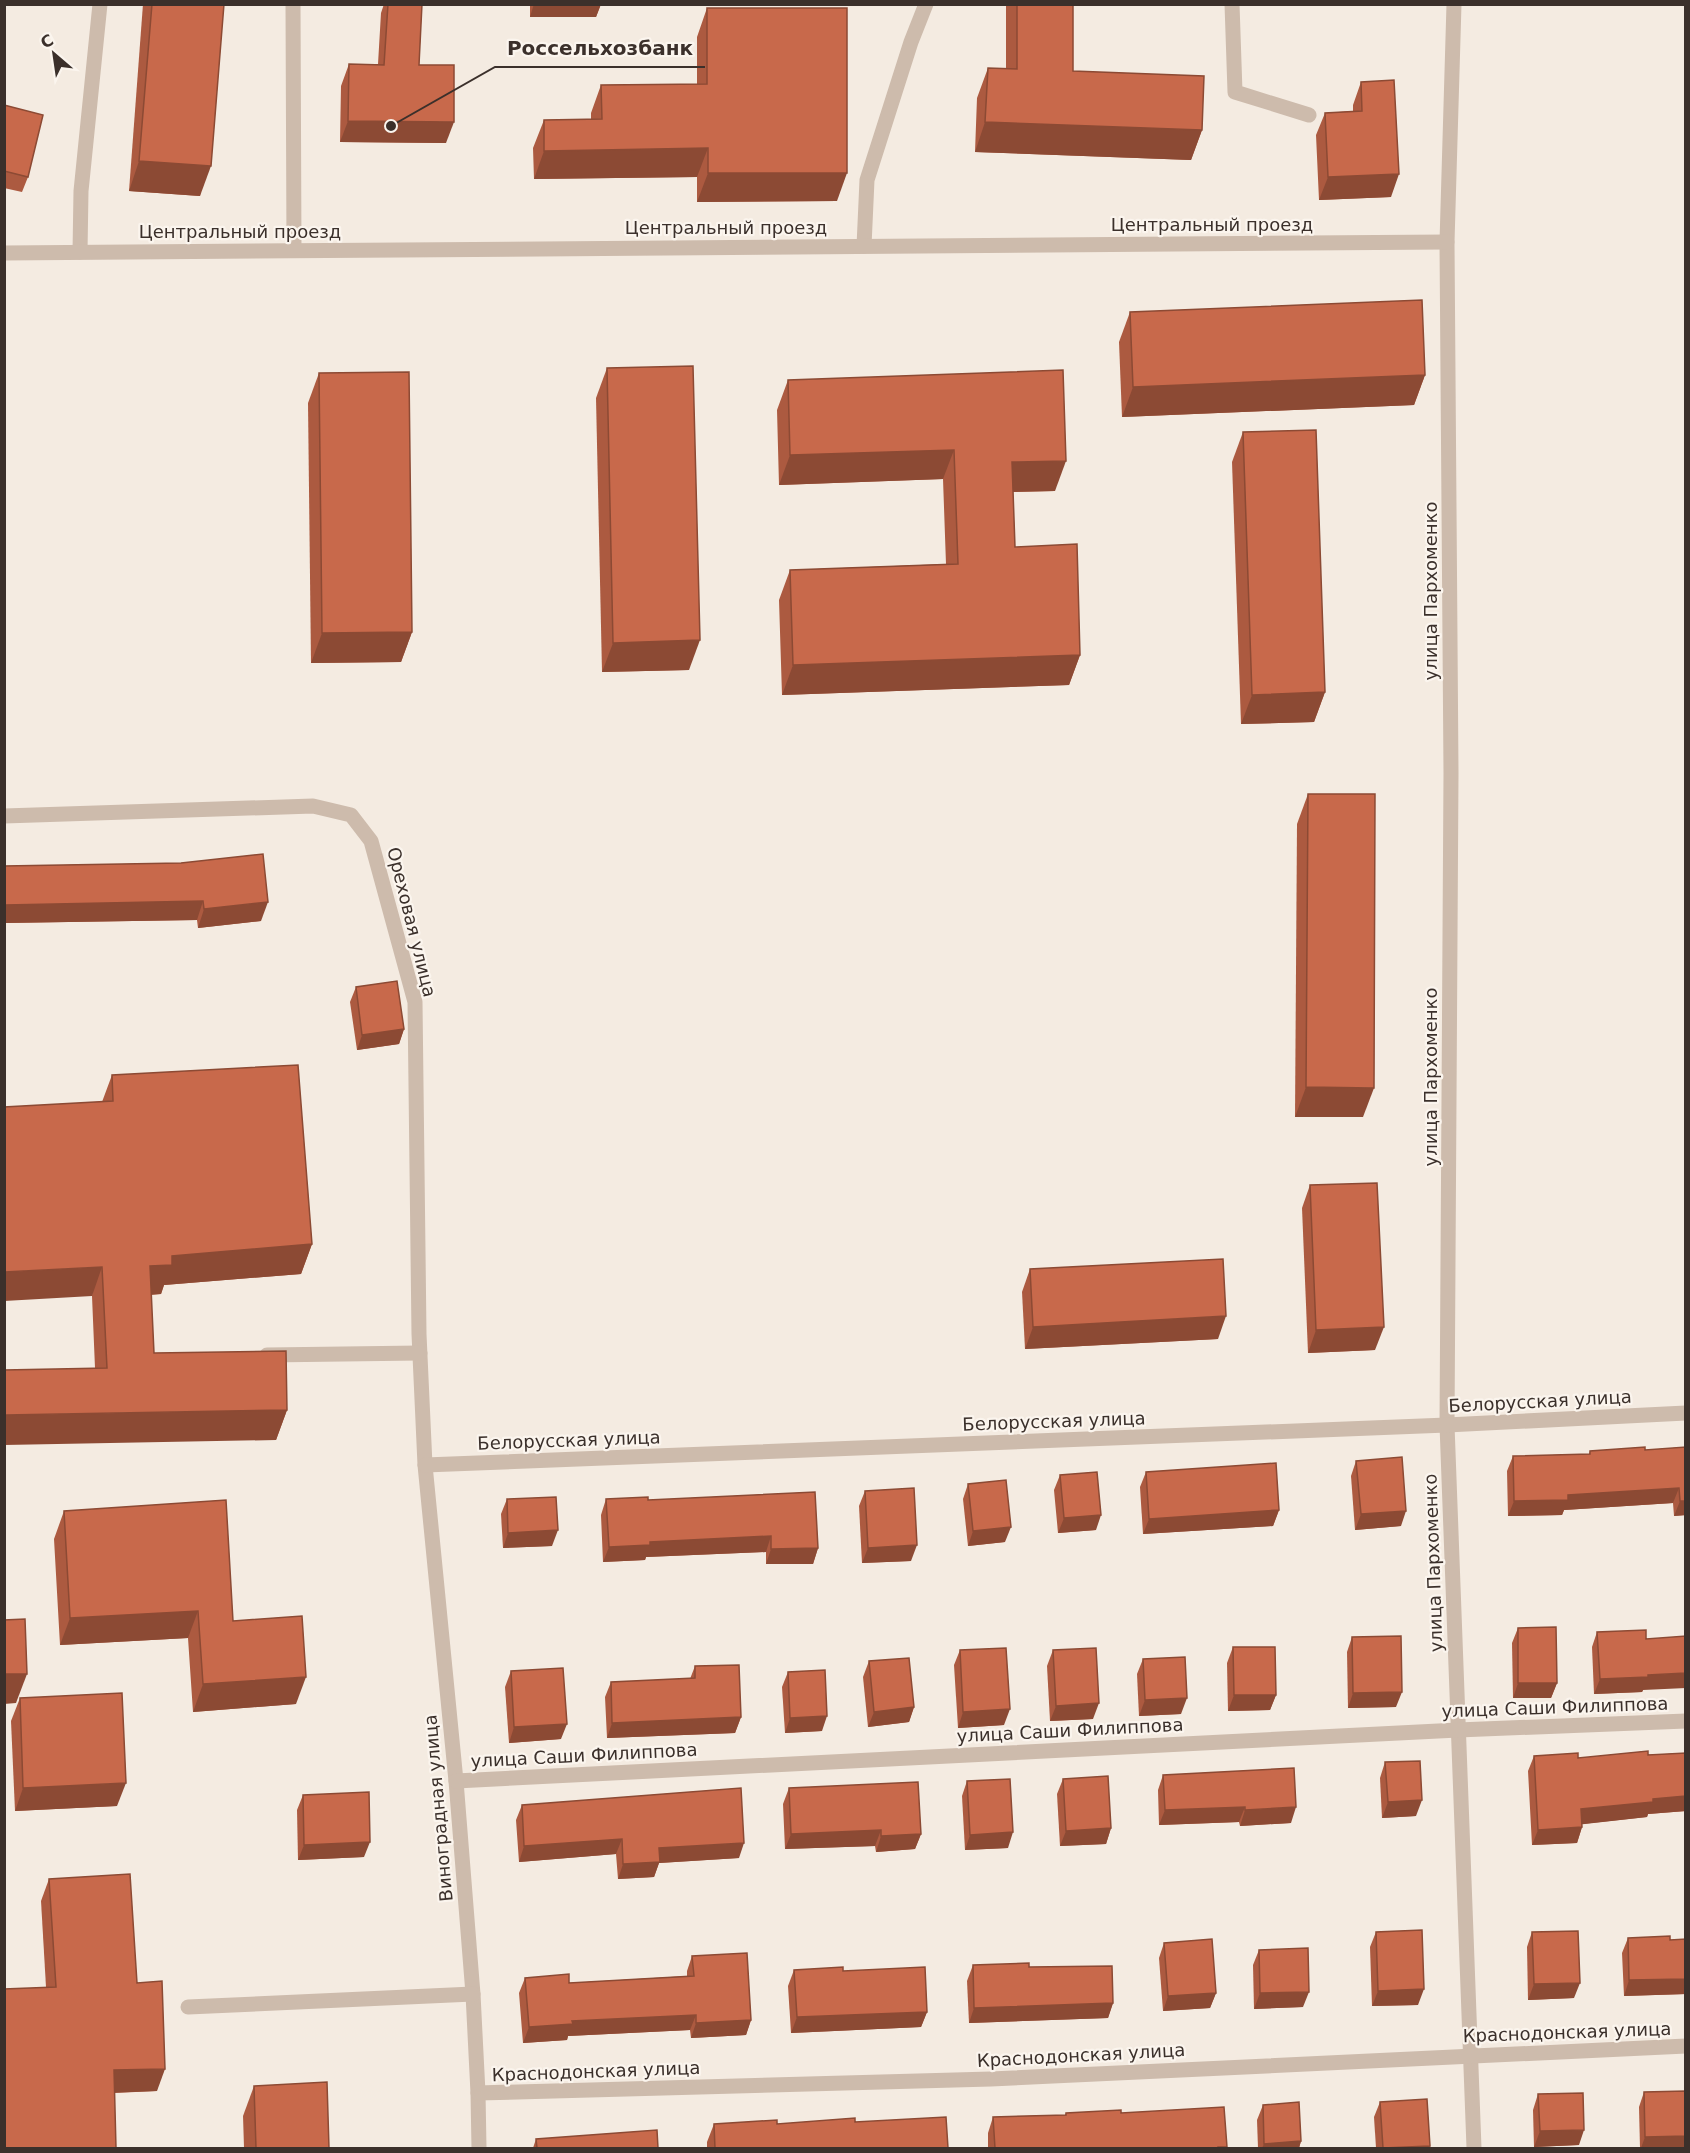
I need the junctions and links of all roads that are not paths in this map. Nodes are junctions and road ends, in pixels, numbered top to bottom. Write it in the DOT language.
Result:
graph roads {
  1 [pos="100,4"];
  2 [pos="293,4"];
  3 [pos="926,4"];
  4 [pos="1232,4"];
  5 [pos="1454,4"];
  6 [pos="1309,115"];
  7 [pos="1447,242"];
  8 [pos="864,246"];
  9 [pos="294,250"];
  10 [pos="80,252"];
  11 [pos="4,253"];
  12 [pos="4,816"];
  13 [pos="420,1353"];
  14 [pos="254,1356"];
  15 [pos="1686,1413"];
  16 [pos="1448,1425"];
  17 [pos="424,1465"];
  18 [pos="1686,1721"];
  19 [pos="1458,1730"];
  20 [pos="456,1781"];
  21 [pos="472,1994"];
  22 [pos="188,2007"];
  23 [pos="1686,2046"];
  24 [pos="1470,2055"];
  25 [pos="478,2093"];
  26 [pos="479,2148"];
  27 [pos="1474,2148"];
  1 -- 10 [label="street"];
  2 -- 9 [label="street"];
  3 -- 8 [label="street"];
  4 -- 6 [label="street"];
  5 -- 7 [label="street, улица Пархоменко"];
  7 -- 8 [label="street, Центральный проезд"];
  7 -- 16 [label="street, улица Пархоменко"];
  8 -- 9 [label="street, Центральный проезд"];
  9 -- 10 [label="street, Центральный проезд"];
  10 -- 11 [label="street, Центральный проезд"];
  12 -- 13 [label="street, Ореховая улица"];
  13 -- 14 [label="street"];
  13 -- 17 [label="street, Ореховая улица"];
  15 -- 16 [label="street, Белорусская улица"];
  16 -- 17 [label="street, Белорусская улица"];
  16 -- 19 [label="street, улица Пархоменко"];
  17 -- 20 [label="street, Виноградная улица"];
  18 -- 19 [label="street, улица Саши Филиппова"];
  19 -- 20 [label="street, улица Саши Филиппова"];
  19 -- 24 [label="street, улица Пархоменко"];
  20 -- 21 [label="street, Виноградная улица"];
  21 -- 22 [label="street"];
  21 -- 25 [label="street, Виноградная улица"];
  23 -- 24 [label="street, Краснодонская улица"];
  24 -- 25 [label="street, Краснодонская улица"];
  24 -- 27 [label="street, улица Пархоменко"];
  25 -- 26 [label="street, Виноградная улица"];
}
